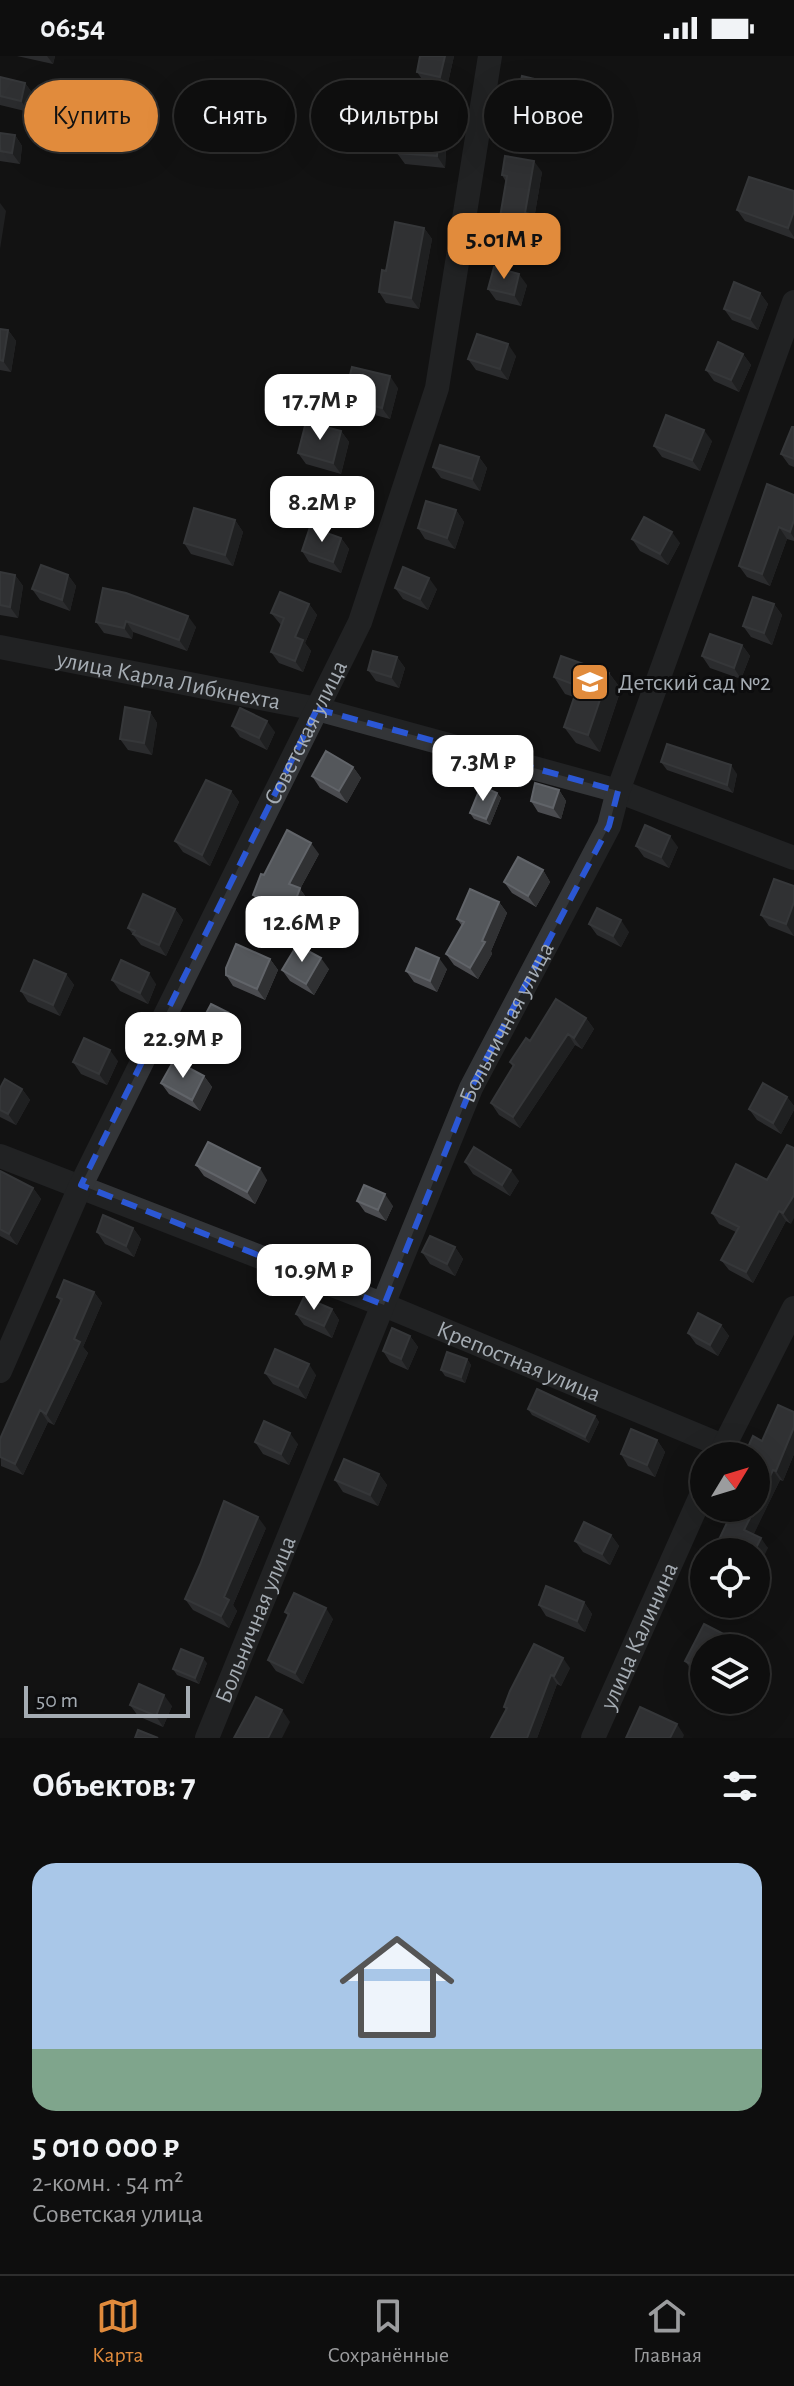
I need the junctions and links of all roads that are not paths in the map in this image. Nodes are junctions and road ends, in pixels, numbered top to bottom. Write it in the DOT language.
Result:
graph roads {
  1 [pos="490,56"];
  2 [pos="794,302"];
  3 [pos="0,647"];
  4 [pos="317,709"];
  5 [pos="618,791"];
  6 [pos="794,858"];
  7 [pos="0,1156"];
  8 [pos="81,1185"];
  9 [pos="384,1305"];
  10 [pos="794,1308"];
  11 [pos="0,1371"];
  12 [pos="700,1442"];
  13 [pos="726,1442"];
  14 [pos="690,1520"];
  15 [pos="207,1738"];
  16 [pos="593,1738"];
  1 -- 4 [label="street, Советская улица"];
  2 -- 5 [label="street, Больничная улица"];
  3 -- 4 [label="street, улица Карла Либкнехта"];
  4 -- 5 [label="street, улица Карла Либкнехта"];
  4 -- 8 [label="street, Советская улица"];
  5 -- 6 [label="street, улица Карла Либкнехта"];
  5 -- 9 [label="street, Больничная улица"];
  7 -- 8 [label="street, Крепостная улица"];
  8 -- 9 [label="street, Крепостная улица"];
  8 -- 11 [label="street, Советская улица"];
  9 -- 12 [label="street, Крепостная улица"];
  9 -- 15 [label="street, Больничная улица"];
  10 -- 13 [label="street"];
  14 -- 16 [label="street, улица Калинина"];
}
